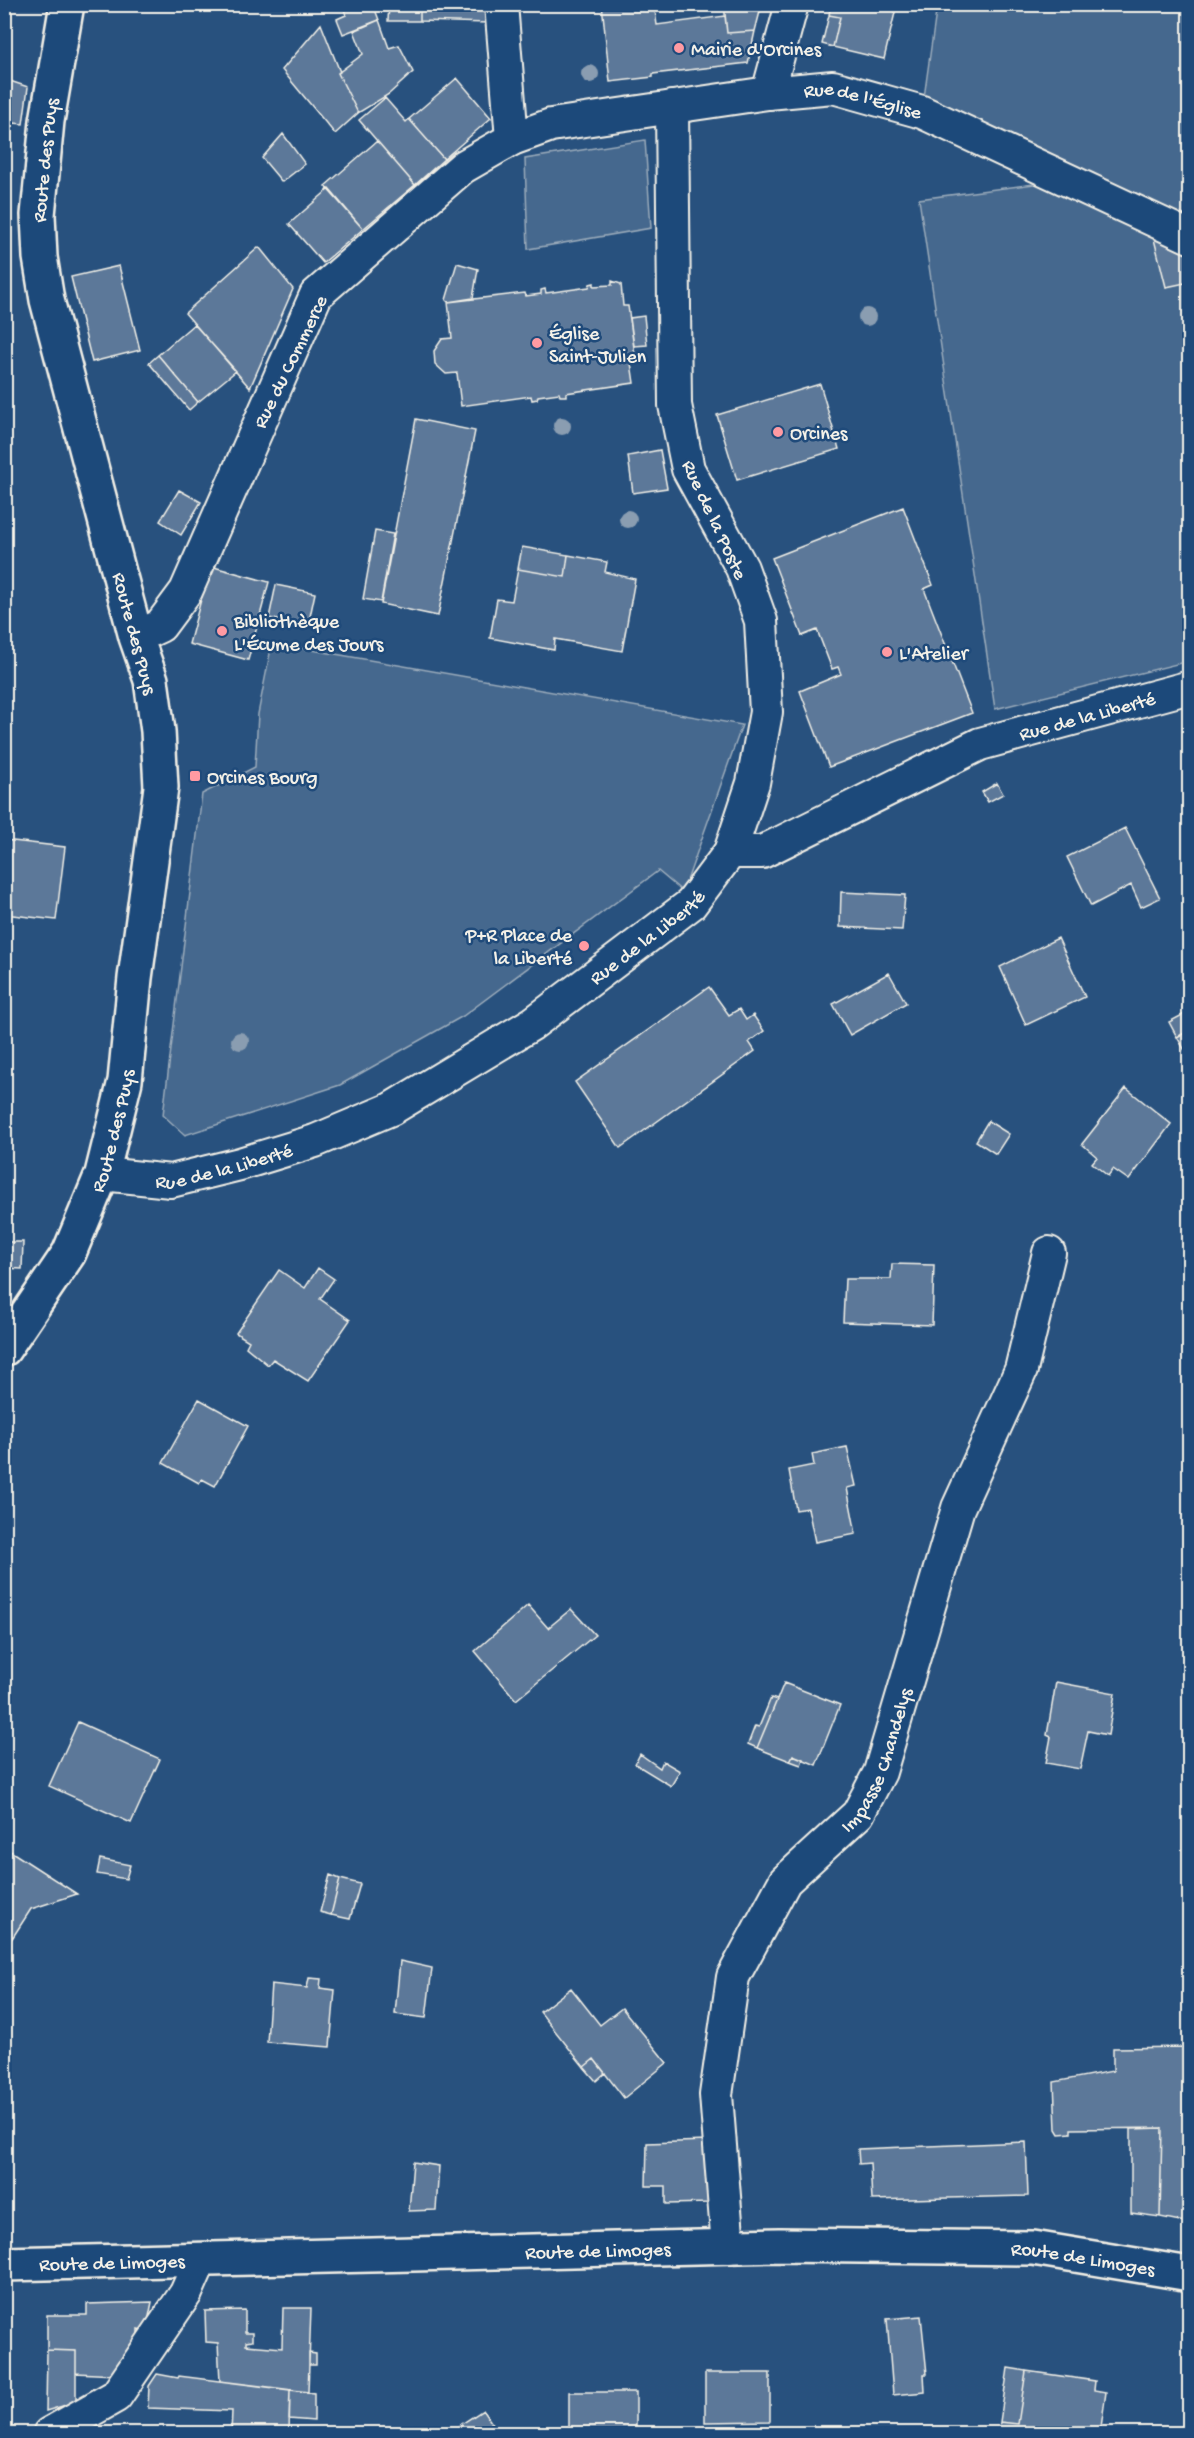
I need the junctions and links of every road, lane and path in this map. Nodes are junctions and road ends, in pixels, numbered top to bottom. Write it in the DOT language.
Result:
graph roads {
  1 [pos="67,4"];
  2 [pos="501,4"];
  3 [pos="792,4"];
  4 [pos="768,93"];
  5 [pos="672,107"];
  6 [pos="512,139"];
  7 [pos="1190,237"];
  8 [pos="136,638"];
  9 [pos="1190,687"];
  10 [pos="730,852"];
  11 [pos="102,1174"];
  12 [pos="1049,1253"];
  13 [pos="4,1350"];
  14 [pos="728,2247"];
  15 [pos="201,2259"];
  16 [pos="4,2264"];
  17 [pos="1190,2274"];
  18 [pos="49,2433"];
  1 -- 8 [label="main road, Route des Puys"];
  2 -- 6 [label="street"];
  3 -- 4 [label="street"];
  4 -- 5 [label="street, Rue de l'Église"];
  4 -- 7 [label="street, Rue de l'Église"];
  5 -- 6 [label="street, Rue de l'Église"];
  5 -- 10 [label="street, Rue de la Poste"];
  6 -- 8 [label="street, Rue du Commerce"];
  8 -- 11 [label="main road, Route des Puys"];
  9 -- 10 [label="street, Rue de la Liberté"];
  10 -- 11 [label="street, Rue de la Liberté"];
  11 -- 13 [label="main road, Route des Puys"];
  12 -- 14 [label="street, Impasse Chandelys"];
  14 -- 15 [label="main road, Route de Limoges"];
  14 -- 17 [label="main road, Route de Limoges"];
  15 -- 16 [label="main road, Route de Limoges"];
  15 -- 18 [label="street"];
}
